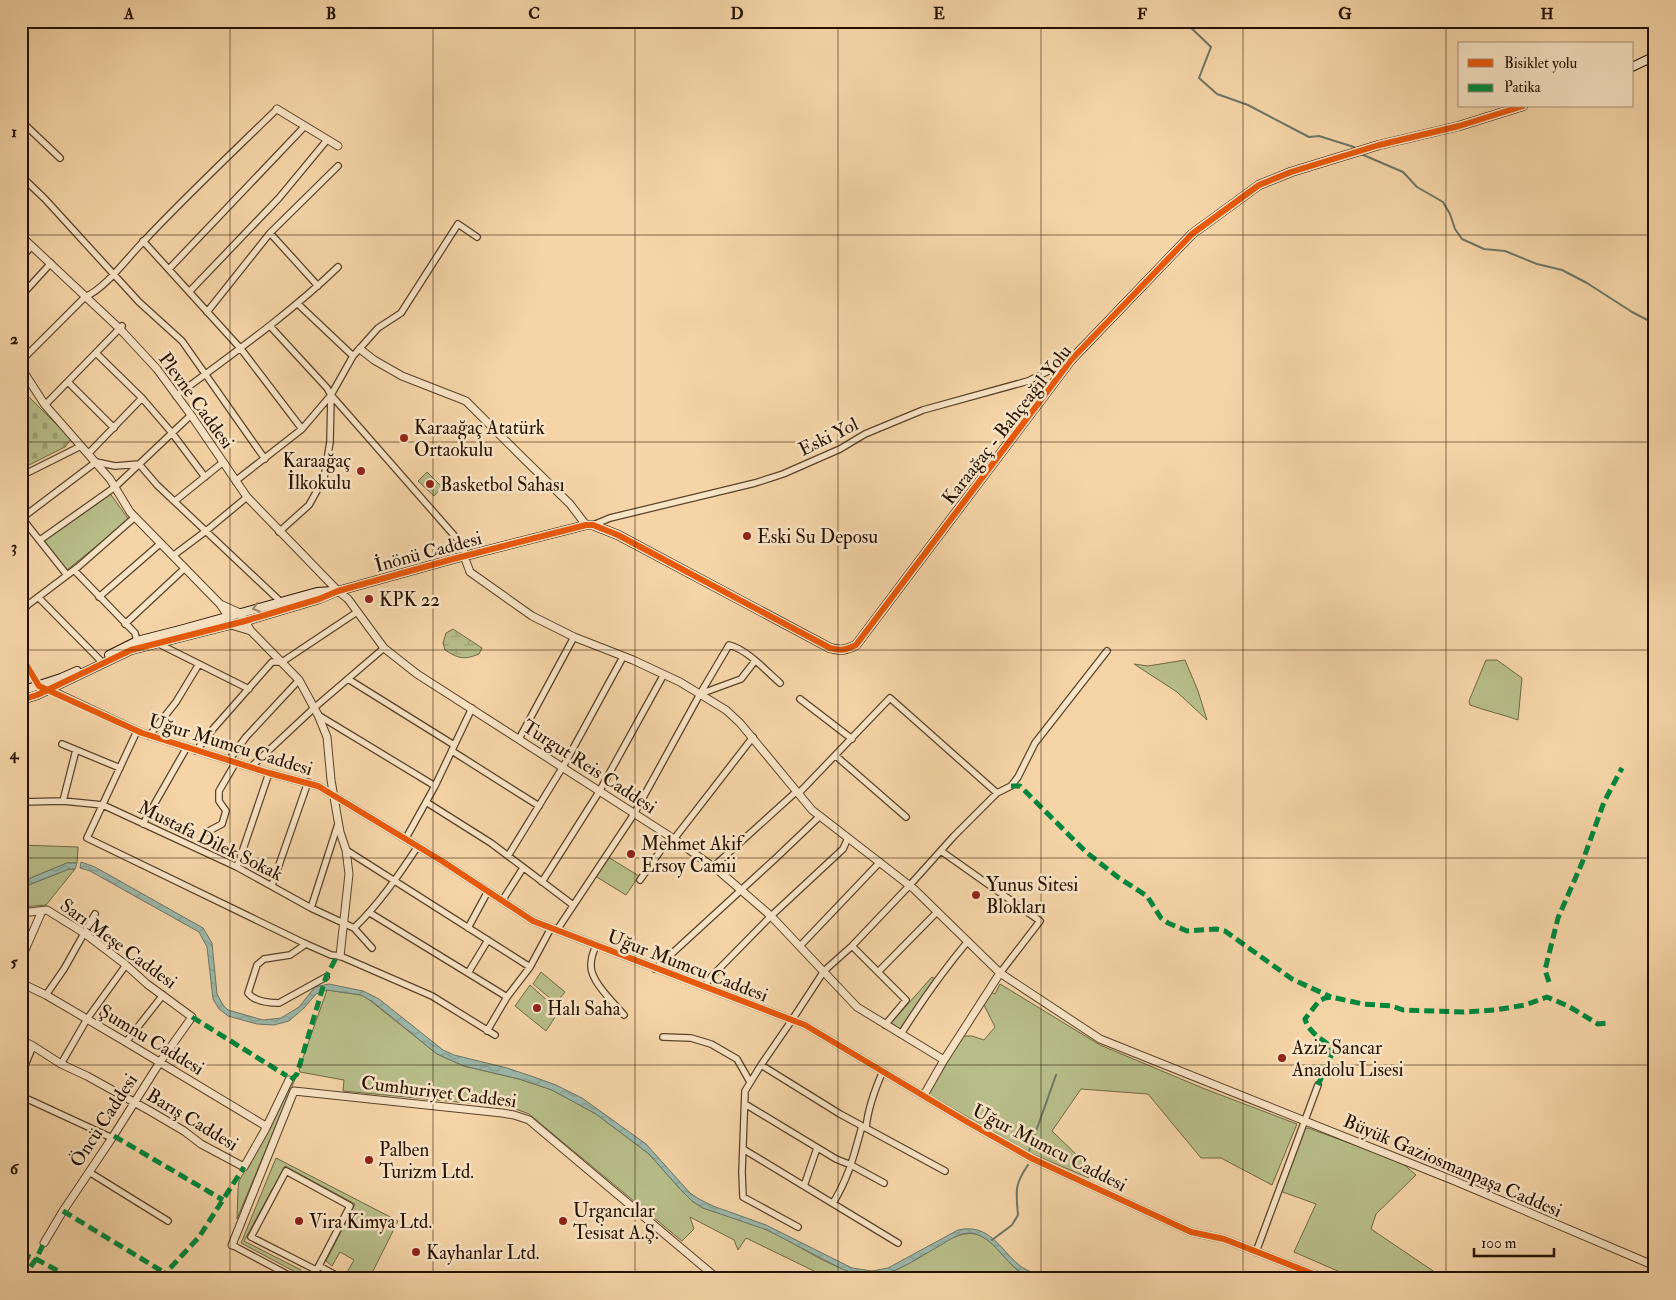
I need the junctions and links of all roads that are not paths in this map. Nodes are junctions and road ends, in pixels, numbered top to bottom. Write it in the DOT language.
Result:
graph roads {
  1 [pos="1655,56"];
  2 [pos="1634,66"];
  3 [pos="1517,108"];
  4 [pos="277,109"];
  5 [pos="21,121"];
  6 [pos="305,126"];
  7 [pos="328,140"];
  8 [pos="338,146"];
  9 [pos="60,158"];
  10 [pos="338,166"];
  11 [pos="21,176"];
  12 [pos="270,233"];
  13 [pos="21,236"];
  14 [pos="477,237"];
  15 [pos="143,241"];
  16 [pos="32,246"];
  17 [pos="21,258"];
  18 [pos="51,264"];
  19 [pos="338,267"];
  20 [pos="169,269"];
  21 [pos="114,274"];
  22 [pos="318,286"];
  23 [pos="190,291"];
  24 [pos="21,296"];
  25 [pos="85,298"];
  26 [pos="298,304"];
  27 [pos="207,312"];
  28 [pos="270,326"];
  29 [pos="121,328"];
  30 [pos="241,349"];
  31 [pos="360,349"];
  32 [pos="96,353"];
  33 [pos="353,356"];
  34 [pos="1071,360"];
  35 [pos="21,361"];
  36 [pos="21,368"];
  37 [pos="206,374"];
  38 [pos="25,380"];
  39 [pos="68,382"];
  40 [pos="331,395"];
  41 [pos="176,396"];
  42 [pos="142,398"];
  43 [pos="45,405"];
  44 [pos="191,415"];
  45 [pos="114,428"];
  46 [pos="302,429"];
  47 [pos="172,432"];
  48 [pos="81,446"];
  49 [pos="88,454"];
  50 [pos="265,459"];
  51 [pos="96,462"];
  52 [pos="222,463"];
  53 [pos="139,464"];
  54 [pos="21,476"];
  55 [pos="205,477"];
  56 [pos="236,482"];
  57 [pos="115,487"];
  58 [pos="247,497"];
  59 [pos="175,501"];
  60 [pos="135,517"];
  61 [pos="21,518"];
  62 [pos="589,525"];
  63 [pos="206,531"];
  64 [pos="279,532"];
  65 [pos="40,540"];
  66 [pos="162,543"];
  67 [pos="174,556"];
  68 [pos="466,556"];
  69 [pos="186,568"];
  70 [pos="74,570"];
  71 [pos="67,575"];
  72 [pos="338,591"];
  73 [pos="38,597"];
  74 [pos="99,597"];
  75 [pos="21,598"];
  76 [pos="281,602"];
  77 [pos="220,604"];
  78 [pos="27,606"];
  79 [pos="21,610"];
  80 [pos="357,612"];
  81 [pos="240,613"];
  82 [pos="228,616"];
  83 [pos="245,621"];
  84 [pos="125,624"];
  85 [pos="231,624"];
  86 [pos="251,632"];
  87 [pos="574,637"];
  88 [pos="137,641"];
  89 [pos="157,643"];
  90 [pos="384,648"];
  91 [pos="1108,651"];
  92 [pos="21,656"];
  93 [pos="623,657"];
  94 [pos="100,660"];
  95 [pos="755,661"];
  96 [pos="282,662"];
  97 [pos="199,664"];
  98 [pos="664,676"];
  99 [pos="348,679"];
  100 [pos="299,680"];
  101 [pos="780,683"];
  102 [pos="39,686"];
  103 [pos="49,689"];
  104 [pos="249,689"];
  105 [pos="21,691"];
  106 [pos="700,694"];
  107 [pos="800,699"];
  108 [pos="21,700"];
  109 [pos="472,708"];
  110 [pos="316,711"];
  111 [pos="137,731"];
  112 [pos="149,736"];
  113 [pos="753,737"];
  114 [pos="519,739"];
  115 [pos="852,739"];
  116 [pos="62,744"];
  117 [pos="186,748"];
  118 [pos="453,748"];
  119 [pos="76,750"];
  120 [pos="196,751"];
  121 [pos="836,756"];
  122 [pos="233,761"];
  123 [pos="252,767"];
  124 [pos="563,767"];
  125 [pos="120,768"];
  126 [pos="269,773"];
  127 [pos="308,782"];
  128 [pos="435,786"];
  129 [pos="599,792"];
  130 [pos="798,792"];
  131 [pos="996,793"];
  132 [pos="334,795"];
  133 [pos="63,801"];
  134 [pos="21,802"];
  135 [pos="426,802"];
  136 [pos="103,805"];
  137 [pos="539,806"];
  138 [pos="634,814"];
  139 [pos="820,816"];
  140 [pos="906,817"];
  141 [pos="339,821"];
  142 [pos="143,824"];
  143 [pos="207,832"];
  144 [pos="406,838"];
  145 [pos="672,838"];
  146 [pos="848,838"];
  147 [pos="418,846"];
  148 [pos="346,850"];
  149 [pos="942,851"];
  150 [pos="508,856"];
  151 [pos="880,862"];
  152 [pos="237,866"];
  153 [pos="713,867"];
  154 [pos="523,868"];
  155 [pos="395,880"];
  156 [pos="640,880"];
  157 [pos="542,882"];
  158 [pos="272,885"];
  159 [pos="910,886"];
  160 [pos="741,890"];
  161 [pos="488,891"];
  162 [pos="502,900"];
  163 [pos="573,905"];
  164 [pos="311,908"];
  165 [pos="42,910"];
  166 [pos="937,912"];
  167 [pos="21,913"];
  168 [pos="370,913"];
  169 [pos="95,914"];
  170 [pos="771,916"];
  171 [pos="345,924"];
  172 [pos="354,928"];
  173 [pos="468,928"];
  174 [pos="554,929"];
  175 [pos="84,933"];
  176 [pos="488,940"];
  177 [pos="968,941"];
  178 [pos="306,944"];
  179 [pos="596,946"];
  180 [pos="800,946"];
  181 [pos="852,946"];
  182 [pos="372,948"];
  183 [pos="340,956"];
  184 [pos="21,960"];
  185 [pos="126,965"];
  186 [pos="530,967"];
  187 [pos="655,968"];
  188 [pos="824,971"];
  189 [pos="878,972"];
  190 [pos="468,973"];
  191 [pos="1000,973"];
  192 [pos="326,977"];
  193 [pos="21,983"];
  194 [pos="704,987"];
  195 [pos="46,995"];
  196 [pos="163,995"];
  197 [pos="507,997"];
  198 [pos="624,1015"];
  199 [pos="192,1017"];
  200 [pos="87,1019"];
  201 [pos="792,1020"];
  202 [pos="885,1025"];
  203 [pos="487,1031"];
  204 [pos="901,1034"];
  205 [pos="495,1035"];
  206 [pos="663,1037"];
  207 [pos="21,1040"];
  208 [pos="126,1042"];
  209 [pos="33,1046"];
  210 [pos="944,1060"];
  211 [pos="160,1062"];
  212 [pos="61,1064"];
  213 [pos="761,1065"];
  214 [pos="883,1071"];
  215 [pos="21,1075"];
  216 [pos="289,1080"];
  217 [pos="750,1082"];
  218 [pos="1318,1085"];
  219 [pos="924,1095"];
  220 [pos="21,1096"];
  221 [pos="135,1102"];
  222 [pos="744,1104"];
  223 [pos="1304,1120"];
  224 [pos="264,1125"];
  225 [pos="864,1127"];
  226 [pos="112,1138"];
  227 [pos="817,1148"];
  228 [pos="743,1149"];
  229 [pos="851,1165"];
  230 [pos="944,1171"];
  231 [pos="89,1172"];
  232 [pos="884,1183"];
  233 [pos="804,1186"];
  234 [pos="833,1203"];
  235 [pos="168,1221"];
  236 [pos="798,1228"];
  237 [pos="44,1243"];
  238 [pos="898,1243"];
  239 [pos="232,1245"];
  240 [pos="1256,1252"];
  241 [pos="1655,1266"];
  242 [pos="318,1268"];
  243 [pos="296,1279"];
  244 [pos="312,1279"];
  245 [pos="342,1279"];
  246 [pos="718,1279"];
  247 [pos="1326,1279"];
  1 -- 2 [label="main road"];
  3 -- 34 [label="main road, Karaağaç - Bahçeağıl Yolu"];
  4 -- 6 [label="street"];
  4 -- 15 [label="street"];
  5 -- 9 [label="street"];
  6 -- 7 [label="street"];
  6 -- 20 [label="street"];
  7 -- 8 [label="street"];
  7 -- 23 [label="street"];
  10 -- 12 [label="street"];
  11 -- 21 [label="street"];
  12 -- 22 [label="street"];
  12 -- 27 [label="street"];
  13 -- 16 [label="street, Plevne Caddesi"];
  14 -- 31 [label="street"];
  15 -- 20 [label="street"];
  15 -- 21 [label="street"];
  16 -- 17 [label="street"];
  16 -- 18 [label="street, Plevne Caddesi"];
  18 -- 24 [label="street"];
  18 -- 25 [label="street, Plevne Caddesi"];
  19 -- 22 [label="street"];
  20 -- 23 [label="street"];
  21 -- 25 [label="street"];
  21 -- 37 [label="street"];
  22 -- 26 [label="street"];
  23 -- 27 [label="street"];
  25 -- 29 [label="street, Plevne Caddesi"];
  25 -- 35 [label="street"];
  26 -- 28 [label="street"];
  26 -- 33 [label="street"];
  27 -- 30 [label="street"];
  28 -- 30 [label="street"];
  28 -- 40 [label="street"];
  29 -- 32 [label="street"];
  29 -- 41 [label="street, Plevne Caddesi"];
  30 -- 37 [label="street"];
  30 -- 46 [label="street"];
  31 -- 33 [label="street"];
  31 -- 62 [label="street"];
  32 -- 39 [label="street"];
  32 -- 42 [label="street"];
  33 -- 40 [label="street"];
  34 -- 62 [label="street, Eski Yol"];
  34 -- 62 [label="main road, Karaağaç - Bahçeağıl Yolu"];
  36 -- 38 [label="street"];
  37 -- 41 [label="street"];
  37 -- 50 [label="street"];
  38 -- 43 [label="street"];
  39 -- 43 [label="street"];
  39 -- 45 [label="street"];
  40 -- 46 [label="street"];
  40 -- 64 [label="street"];
  40 -- 68 [label="street"];
  41 -- 44 [label="street, Plevne Caddesi"];
  42 -- 45 [label="street"];
  42 -- 47 [label="street"];
  43 -- 48 [label="street"];
  44 -- 47 [label="street"];
  44 -- 52 [label="street, Plevne Caddesi"];
  45 -- 49 [label="street"];
  46 -- 50 [label="street"];
  47 -- 53 [label="street"];
  47 -- 55 [label="street"];
  48 -- 49 [label="street"];
  48 -- 54 [label="street"];
  49 -- 51 [label="street"];
  50 -- 56 [label="street"];
  51 -- 53 [label="street"];
  51 -- 57 [label="street"];
  51 -- 61 [label="street"];
  52 -- 55 [label="street"];
  52 -- 56 [label="street, Plevne Caddesi"];
  53 -- 57 [label="street"];
  53 -- 59 [label="street"];
  55 -- 59 [label="street"];
  56 -- 58 [label="street, Plevne Caddesi"];
  57 -- 60 [label="street"];
  57 -- 65 [label="street"];
  58 -- 63 [label="street"];
  58 -- 64 [label="street, Plevne Caddesi"];
  59 -- 63 [label="street"];
  60 -- 66 [label="street"];
  60 -- 70 [label="street"];
  61 -- 65 [label="street"];
  62 -- 68 [label="main road, İnönü Caddesi"];
  63 -- 67 [label="street"];
  63 -- 76 [label="street"];
  64 -- 72 [label="street, Plevne Caddesi"];
  65 -- 71 [label="street"];
  66 -- 67 [label="street"];
  66 -- 74 [label="street"];
  67 -- 69 [label="street"];
  68 -- 72 [label="main road, İnönü Caddesi"];
  68 -- 87 [label="street, Büyük Gaziosmanpaşa Caddesi"];
  69 -- 77 [label="street"];
  69 -- 84 [label="street"];
  70 -- 71 [label="street"];
  70 -- 74 [label="street"];
  71 -- 73 [label="street"];
  72 -- 76 [label="main road, İnönü Caddesi"];
  72 -- 80 [label="street, Turgut Reis Caddesi"];
  72 -- 83 [label="main road, İnönü Caddesi"];
  73 -- 78 [label="street"];
  73 -- 94 [label="street"];
  74 -- 84 [label="street"];
  75 -- 78 [label="street"];
  76 -- 81 [label="main road, İnönü Caddesi, one-way"];
  77 -- 81 [label="street"];
  77 -- 82 [label="street"];
  78 -- 79 [label="street"];
  80 -- 90 [label="street, Turgut Reis Caddesi"];
  80 -- 96 [label="street"];
  81 -- 82 [label="main road, İnönü Caddesi"];
  81 -- 83 [label="street"];
  82 -- 85 [label="street"];
  82 -- 88 [label="main road, İnönü Caddesi"];
  83 -- 85 [label="main road, İnönü Caddesi"];
  83 -- 86 [label="street"];
  84 -- 88 [label="street"];
  85 -- 86 [label="street"];
  85 -- 89 [label="main road, İnönü Caddesi"];
  86 -- 96 [label="street"];
  87 -- 93 [label="street, Büyük Gaziosmanpaşa Caddesi"];
  87 -- 114 [label="street"];
  88 -- 94 [label="main road, İnönü Caddesi"];
  89 -- 97 [label="street"];
  89 -- 103 [label="main road, İnönü Caddesi"];
  90 -- 99 [label="street"];
  90 -- 109 [label="street, Turgut Reis Caddesi"];
  91 -- 131 [label="street"];
  92 -- 102 [label="street"];
  93 -- 98 [label="street, Büyük Gaziosmanpaşa Caddesi"];
  93 -- 124 [label="street"];
  94 -- 102 [label="main road, İnönü Caddesi"];
  95 -- 101 [label="street"];
  95 -- 106 [label="street"];
  95 -- 106 [label="street"];
  96 -- 100 [label="street"];
  96 -- 104 [label="street"];
  97 -- 104 [label="street"];
  97 -- 112 [label="street"];
  98 -- 106 [label="street, Büyük Gaziosmanpaşa Caddesi"];
  98 -- 129 [label="street"];
  99 -- 110 [label="street"];
  99 -- 118 [label="street"];
  100 -- 110 [label="street"];
  100 -- 122 [label="street"];
  102 -- 103 [label="street, Uğur Mumcu Caddesi"];
  102 -- 105 [label="main road, İnönü Caddesi"];
  103 -- 108 [label="main road, İnönü Caddesi"];
  103 -- 111 [label="street, Uğur Mumcu Caddesi"];
  104 -- 120 [label="street"];
  106 -- 113 [label="street, Büyük Gaziosmanpaşa Caddesi"];
  106 -- 138 [label="street"];
  107 -- 115 [label="street"];
  109 -- 114 [label="street, Turgut Reis Caddesi"];
  109 -- 118 [label="street"];
  110 -- 123 [label="street"];
  110 -- 128 [label="street"];
  110 -- 132 [label="street"];
  111 -- 112 [label="street, Uğur Mumcu Caddesi"];
  111 -- 125 [label="street"];
  112 -- 117 [label="street, Uğur Mumcu Caddesi"];
  113 -- 130 [label="street, Büyük Gaziosmanpaşa Caddesi"];
  113 -- 145 [label="street"];
  114 -- 124 [label="street, Turgut Reis Caddesi"];
  115 -- 121 [label="street"];
  115 -- 131 [label="street"];
  116 -- 119 [label="street"];
  117 -- 120 [label="street, Uğur Mumcu Caddesi"];
  117 -- 142 [label="street"];
  118 -- 128 [label="street"];
  118 -- 137 [label="street"];
  119 -- 125 [label="street"];
  119 -- 133 [label="street"];
  120 -- 122 [label="street, Uğur Mumcu Caddesi"];
  121 -- 130 [label="street"];
  121 -- 140 [label="street"];
  122 -- 123 [label="street, Uğur Mumcu Caddesi"];
  122 -- 143 [label="street"];
  123 -- 126 [label="street, Uğur Mumcu Caddesi"];
  124 -- 129 [label="street, Turgut Reis Caddesi"];
  124 -- 137 [label="street"];
  125 -- 136 [label="street"];
  126 -- 127 [label="street, Uğur Mumcu Caddesi"];
  126 -- 152 [label="street"];
  127 -- 132 [label="street, Uğur Mumcu Caddesi"];
  127 -- 158 [label="street"];
  128 -- 135 [label="street"];
  129 -- 138 [label="street, Turgut Reis Caddesi"];
  129 -- 157 [label="street"];
  130 -- 139 [label="street, Büyük Gaziosmanpaşa Caddesi"];
  130 -- 153 [label="street"];
  131 -- 149 [label="street"];
  132 -- 141 [label="street"];
  132 -- 144 [label="street, Uğur Mumcu Caddesi"];
  133 -- 134 [label="street, Mustafa Dilek Sokak"];
  133 -- 136 [label="street, Mustafa Dilek Sokak"];
  135 -- 144 [label="street"];
  135 -- 150 [label="street"];
  136 -- 142 [label="street, Mustafa Dilek Sokak"];
  136 -- 178 [label="street"];
  137 -- 150 [label="street"];
  138 -- 145 [label="street, Turgut Reis Caddesi"];
  138 -- 163 [label="street"];
  139 -- 146 [label="street, Büyük Gaziosmanpaşa Caddesi"];
  139 -- 160 [label="street"];
  141 -- 148 [label="street"];
  141 -- 164 [label="street"];
  142 -- 152 [label="street, Mustafa Dilek Sokak"];
  144 -- 147 [label="street, Uğur Mumcu Caddesi"];
  145 -- 153 [label="street, Turgut Reis Caddesi"];
  145 -- 156 [label="street"];
  146 -- 151 [label="street, Büyük Gaziosmanpaşa Caddesi"];
  146 -- 170 [label="street"];
  147 -- 155 [label="street"];
  147 -- 161 [label="street, Uğur Mumcu Caddesi"];
  148 -- 155 [label="street"];
  148 -- 171 [label="street"];
  149 -- 159 [label="street"];
  149 -- 191 [label="street"];
  150 -- 154 [label="street"];
  151 -- 159 [label="street, Büyük Gaziosmanpaşa Caddesi"];
  151 -- 180 [label="street"];
  152 -- 158 [label="street, Mustafa Dilek Sokak"];
  153 -- 160 [label="street, Turgut Reis Caddesi"];
  154 -- 157 [label="street"];
  154 -- 162 [label="street"];
  155 -- 168 [label="street"];
  155 -- 173 [label="street"];
  157 -- 163 [label="street"];
  158 -- 164 [label="street, Mustafa Dilek Sokak"];
  159 -- 166 [label="street, Büyük Gaziosmanpaşa Caddesi"];
  159 -- 181 [label="street"];
  160 -- 170 [label="street, Turgut Reis Caddesi"];
  160 -- 187 [label="street"];
  161 -- 162 [label="street, Uğur Mumcu Caddesi"];
  161 -- 173 [label="street"];
  162 -- 174 [label="street, Uğur Mumcu Caddesi"];
  163 -- 174 [label="street"];
  164 -- 171 [label="street, Mustafa Dilek Sokak"];
  165 -- 167 [label="street, Sarı Meşe Caddesi"];
  165 -- 175 [label="street, Sarı Meşe Caddesi"];
  165 -- 184 [label="street"];
  166 -- 177 [label="street, Büyük Gaziosmanpaşa Caddesi"];
  166 -- 189 [label="street"];
  168 -- 172 [label="street"];
  168 -- 190 [label="street"];
  169 -- 175 [label="street"];
  170 -- 180 [label="street, Turgut Reis Caddesi"];
  170 -- 194 [label="street"];
  171 -- 172 [label="street, Mustafa Dilek Sokak"];
  171 -- 183 [label="street"];
  172 -- 182 [label="street, Mustafa Dilek Sokak"];
  173 -- 176 [label="street"];
  174 -- 179 [label="street, Uğur Mumcu Caddesi"];
  174 -- 186 [label="street"];
  175 -- 185 [label="street, Sarı Meşe Caddesi"];
  175 -- 195 [label="street"];
  176 -- 186 [label="street"];
  176 -- 190 [label="street"];
  177 -- 191 [label="street, Büyük Gaziosmanpaşa Caddesi"];
  177 -- 204 [label="street"];
  178 -- 183 [label="street"];
  178 -- 192 [label="street"];
  179 -- 187 [label="street, Uğur Mumcu Caddesi"];
  179 -- 198 [label="street"];
  180 -- 188 [label="street, Turgut Reis Caddesi"];
  181 -- 188 [label="street"];
  181 -- 189 [label="street"];
  183 -- 203 [label="street"];
  185 -- 196 [label="street, Sarı Meşe Caddesi"];
  185 -- 200 [label="street"];
  186 -- 197 [label="street"];
  187 -- 194 [label="street, Uğur Mumcu Caddesi"];
  188 -- 201 [label="street"];
  188 -- 202 [label="street, Turgut Reis Caddesi"];
  189 -- 202 [label="street"];
  190 -- 197 [label="street"];
  191 -- 210 [label="street"];
  191 -- 223 [label="street, Büyük Gaziosmanpaşa Caddesi"];
  193 -- 195 [label="street, Şumnu Caddesi"];
  194 -- 201 [label="street, Uğur Mumcu Caddesi"];
  195 -- 200 [label="street, Şumnu Caddesi"];
  196 -- 199 [label="street, Sarı Meşe Caddesi"];
  196 -- 208 [label="street"];
  197 -- 203 [label="street"];
  199 -- 211 [label="street, Öncü Caddesi"];
  200 -- 208 [label="street, Şumnu Caddesi"];
  200 -- 212 [label="street"];
  201 -- 213 [label="street"];
  201 -- 214 [label="street, Uğur Mumcu Caddesi"];
  202 -- 204 [label="street, Turgut Reis Caddesi"];
  203 -- 205 [label="street"];
  204 -- 210 [label="street, Turgut Reis Caddesi"];
  206 -- 217 [label="street"];
  207 -- 209 [label="street, Barış Caddesi"];
  208 -- 211 [label="street, Şumnu Caddesi"];
  209 -- 212 [label="street, Barış Caddesi"];
  209 -- 215 [label="street"];
  210 -- 219 [label="street"];
  211 -- 221 [label="street, Öncü Caddesi"];
  211 -- 224 [label="street, Şumnu Caddesi"];
  212 -- 221 [label="street, Barış Caddesi"];
  213 -- 217 [label="street"];
  213 -- 225 [label="street"];
  214 -- 219 [label="street, Uğur Mumcu Caddesi"];
  214 -- 225 [label="street"];
  216 -- 221 [label="street, Barış Caddesi"];
  217 -- 222 [label="street"];
  218 -- 223 [label="street"];
  219 -- 240 [label="street, Uğur Mumcu Caddesi"];
  220 -- 226 [label="street"];
  221 -- 226 [label="street, Öncü Caddesi"];
  222 -- 227 [label="street"];
  222 -- 228 [label="street"];
  223 -- 240 [label="street"];
  223 -- 241 [label="street, Büyük Gaziosmanpaşa Caddesi"];
  225 -- 229 [label="street"];
  225 -- 230 [label="street"];
  226 -- 231 [label="street, Öncü Caddesi"];
  227 -- 229 [label="street"];
  227 -- 233 [label="street"];
  228 -- 233 [label="street"];
  228 -- 236 [label="street"];
  229 -- 232 [label="street"];
  229 -- 234 [label="street"];
  231 -- 235 [label="street"];
  231 -- 237 [label="street, Öncü Caddesi"];
  233 -- 234 [label="street"];
  234 -- 238 [label="street"];
  239 -- 243 [label="street"];
  239 -- 246 [label="street, Cumhuriyet Caddesi"];
  240 -- 247 [label="street, Uğur Mumcu Caddesi"];
  242 -- 242 [label="street"];
  242 -- 244 [label="street"];
  242 -- 245 [label="street"];
}
